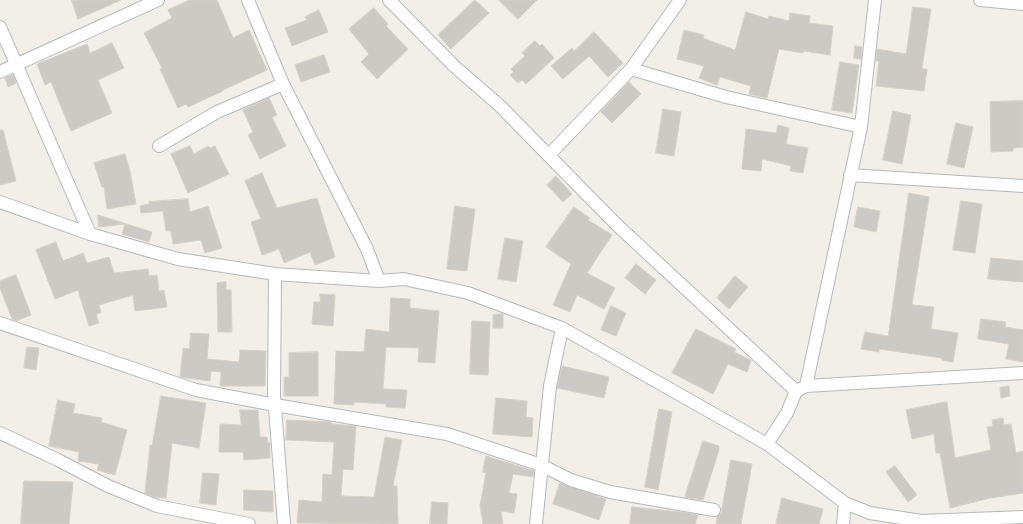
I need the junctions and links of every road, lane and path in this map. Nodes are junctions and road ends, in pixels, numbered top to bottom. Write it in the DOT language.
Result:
graph roads {
  1 [pos="158,0"];
  2 [pos="248,0"];
  3 [pos="389,0"];
  4 [pos="680,0"];
  5 [pos="875,0"];
  6 [pos="980,0"];
  7 [pos="1023,4"];
  8 [pos="0,27"];
  9 [pos="16,66"];
  10 [pos="631,70"];
  11 [pos="0,72"];
  12 [pos="284,84"];
  13 [pos="861,127"];
  14 [pos="159,146"];
  15 [pos="549,155"];
  16 [pos="850,175"];
  17 [pos="1023,186"];
  18 [pos="0,202"];
  19 [pos="90,234"];
  20 [pos="275,274"];
  21 [pos="379,281"];
  22 [pos="0,323"];
  23 [pos="562,328"];
  24 [pos="1023,373"];
  25 [pos="801,389"];
  26 [pos="274,405"];
  27 [pos="0,433"];
  28 [pos="767,444"];
  29 [pos="541,465"];
  30 [pos="845,503"];
  31 [pos="714,510"];
  32 [pos="1023,517"];
  33 [pos="1009,521"];
  34 [pos="249,524"];
  35 [pos="284,524"];
  36 [pos="536,524"];
  37 [pos="843,524"];
  1 -- 9 [label="street"];
  2 -- 12 [label="street"];
  3 -- 15 [label="street"];
  4 -- 10 [label="street"];
  5 -- 13 [label="street"];
  6 -- 7 [label="street"];
  8 -- 9 [label="street"];
  9 -- 11 [label="street"];
  9 -- 19 [label="street"];
  10 -- 13 [label="street"];
  10 -- 15 [label="street"];
  12 -- 14 [label="street"];
  12 -- 21 [label="street"];
  13 -- 16 [label="street"];
  15 -- 25 [label="street"];
  16 -- 17 [label="street"];
  16 -- 25 [label="street"];
  18 -- 19 [label="street"];
  19 -- 20 [label="street"];
  20 -- 21 [label="street"];
  20 -- 26 [label="street"];
  21 -- 23 [label="street"];
  22 -- 26 [label="street"];
  23 -- 28 [label="street"];
  23 -- 29 [label="street"];
  24 -- 25 [label="street"];
  25 -- 28 [label="street"];
  26 -- 29 [label="street"];
  26 -- 35 [label="street"];
  27 -- 34 [label="street"];
  28 -- 30 [label="street"];
  29 -- 31 [label="street"];
  29 -- 36 [label="street"];
  30 -- 33 [label="street"];
  30 -- 37 [label="street"];
  32 -- 33 [label="street"];
}
